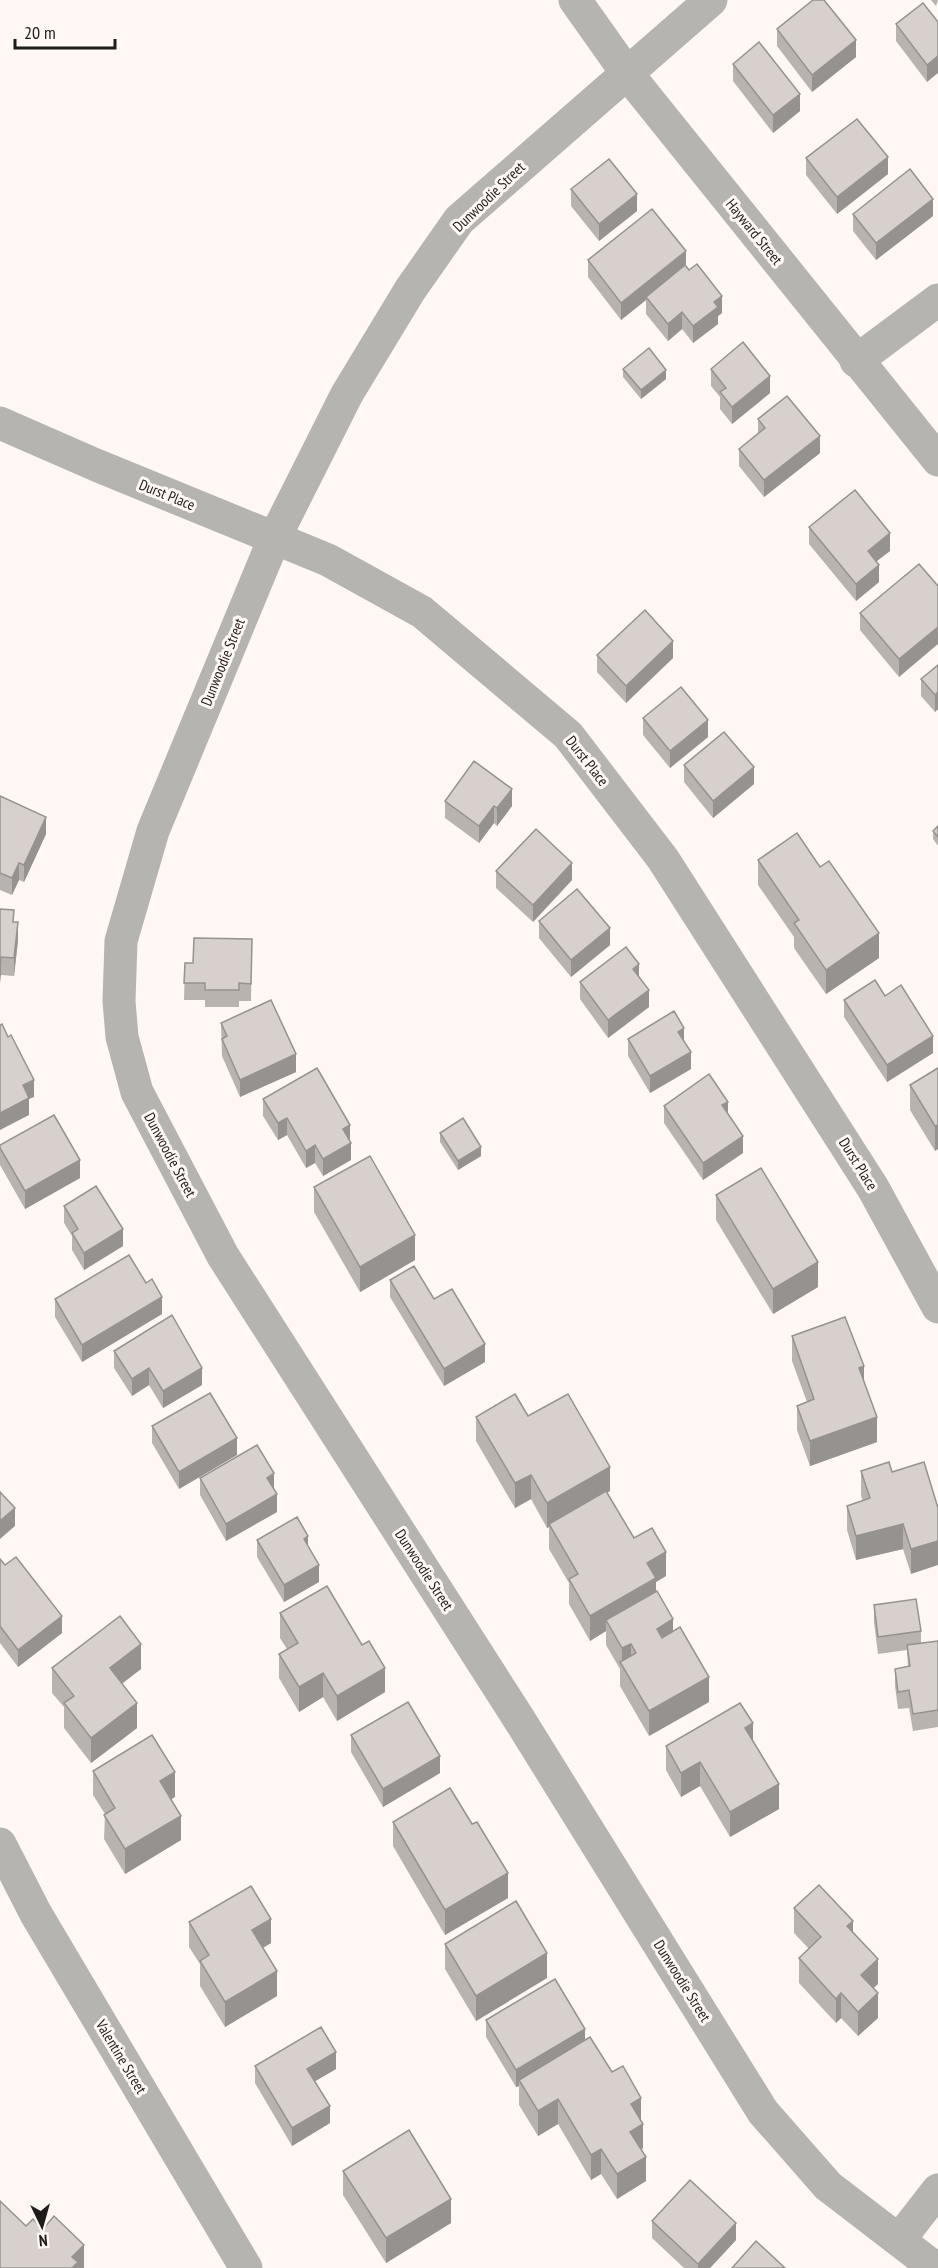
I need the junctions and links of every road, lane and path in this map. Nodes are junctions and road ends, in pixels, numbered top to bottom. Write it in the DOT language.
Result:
graph roads {
  1 [pos="575,0"];
  2 [pos="711,0"];
  3 [pos="626,72"];
  4 [pos="938,300"];
  5 [pos="856,361"];
  6 [pos="0,423"];
  7 [pos="938,460"];
  8 [pos="274,538"];
  9 [pos="938,1307"];
  10 [pos="0,1844"];
  11 [pos="938,2190"];
  12 [pos="899,2241"];
  13 [pos="246,2268"];
  14 [pos="935,2268"];
  1 -- 3 [label="street, Hayward Street"];
  2 -- 3 [label="street, Dunwoodie Street"];
  3 -- 5 [label="street, Hayward Street"];
  3 -- 8 [label="street, Dunwoodie Street"];
  4 -- 5 [label="street"];
  5 -- 7 [label="street, Hayward Street"];
  6 -- 8 [label="street, Durst Place"];
  8 -- 9 [label="street, Durst Place"];
  8 -- 12 [label="street, Dunwoodie Street"];
  10 -- 13 [label="street, Valentine Street"];
  11 -- 12 [label="street"];
  12 -- 14 [label="street, Dunwoodie Street"];
}
